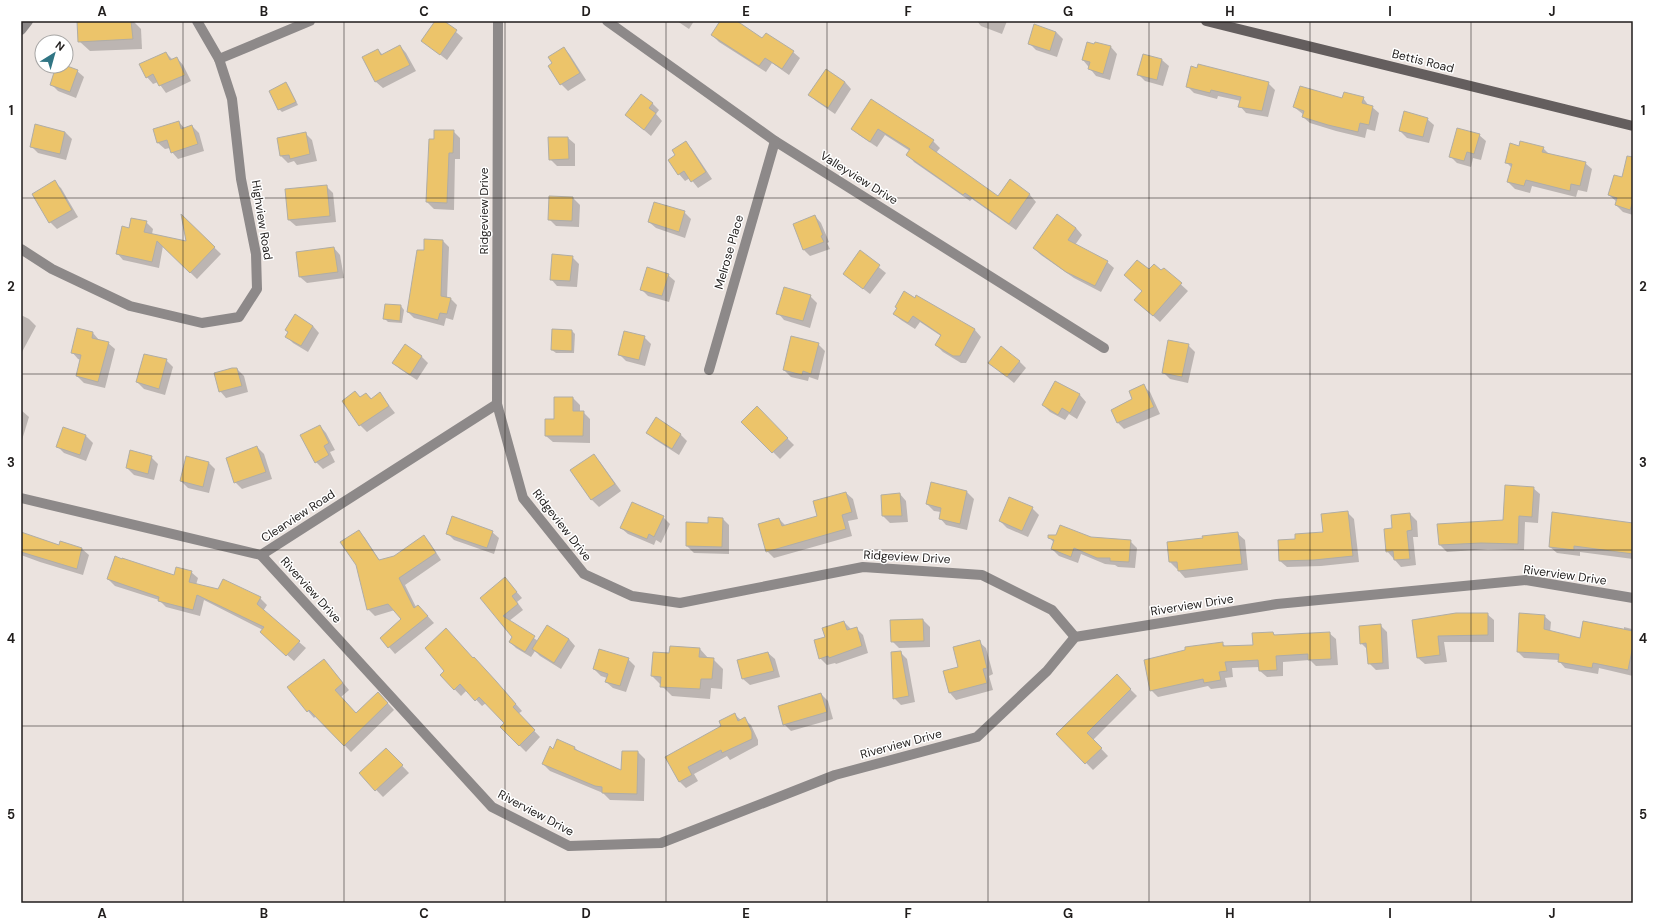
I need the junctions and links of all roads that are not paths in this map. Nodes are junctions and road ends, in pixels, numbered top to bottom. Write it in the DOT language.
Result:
graph roads {
  1 [pos="28,21"];
  2 [pos="197,21"];
  3 [pos="310,21"];
  4 [pos="498,21"];
  5 [pos="607,21"];
  6 [pos="1206,21"];
  7 [pos="21,30"];
  8 [pos="219,59"];
  9 [pos="1633,126"];
  10 [pos="775,141"];
  11 [pos="21,249"];
  12 [pos="1104,348"];
  13 [pos="709,370"];
  14 [pos="497,404"];
  15 [pos="21,498"];
  16 [pos="262,555"];
  17 [pos="1633,598"];
  18 [pos="1075,637"];
  1 -- 7 [label="street"];
  2 -- 8 [label="street, Highview Road"];
  3 -- 8 [label="street"];
  4 -- 14 [label="street, Ridgeview Drive"];
  5 -- 10 [label="street, Valleyview Drive"];
  6 -- 9 [label="street, Bettis Road"];
  8 -- 11 [label="street, Highview Road"];
  10 -- 12 [label="street, Valleyview Drive"];
  10 -- 13 [label="street, Melrose Place"];
  14 -- 16 [label="street, Clearview Road"];
  14 -- 18 [label="street, Ridgeview Drive"];
  15 -- 16 [label="street, Clearview Road"];
  16 -- 18 [label="street, Riverview Drive"];
  17 -- 18 [label="street, Riverview Drive"];
}
